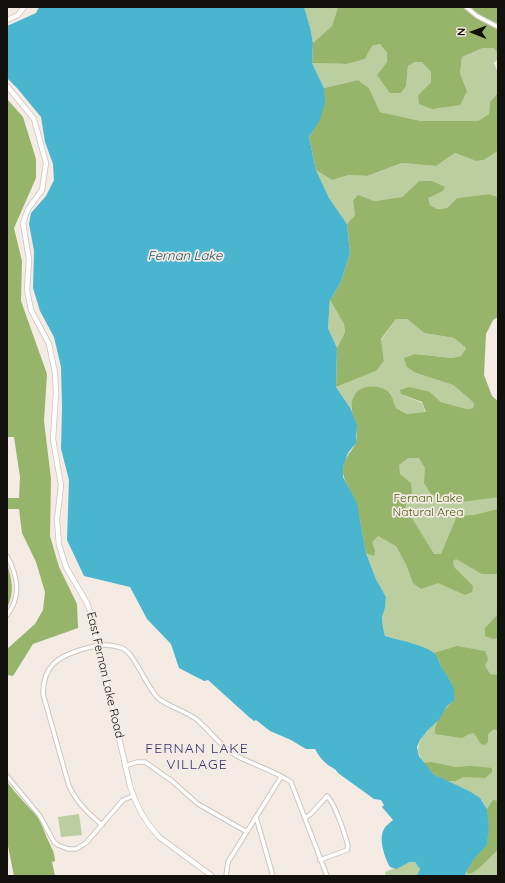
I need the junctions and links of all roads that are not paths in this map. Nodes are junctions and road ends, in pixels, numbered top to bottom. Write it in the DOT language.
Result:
graph roads {
  1 [pos="24,7"];
  2 [pos="466,7"];
  3 [pos="7,20"];
  4 [pos="498,27"];
  5 [pos="7,86"];
  6 [pos="7,556"];
  7 [pos="7,615"];
  8 [pos="98,645"];
  9 [pos="125,766"];
  10 [pos="7,776"];
  11 [pos="282,777"];
  12 [pos="133,796"];
  13 [pos="256,817"];
  14 [pos="305,818"];
  15 [pos="102,825"];
  16 [pos="247,832"];
  17 [pos="320,860"];
  18 [pos="212,876"];
  19 [pos="226,876"];
  20 [pos="273,876"];
  21 [pos="327,876"];
  1 -- 3 [label="street"];
  2 -- 4 [label="street"];
  5 -- 8 [label="street, East Fernan Lake Road"];
  6 -- 7 [label="street"];
  8 -- 9 [label="street, East Fernan Lake Road"];
  8 -- 11 [label="street"];
  8 -- 15 [label="street"];
  9 -- 12 [label="street, East Fernan Lake Road"];
  9 -- 16 [label="street"];
  10 -- 15 [label="street"];
  11 -- 13 [label="street"];
  11 -- 14 [label="street"];
  12 -- 15 [label="street"];
  12 -- 18 [label="street, East Fernan Lake Road"];
  13 -- 16 [label="street"];
  13 -- 20 [label="street"];
  14 -- 17 [label="street"];
  14 -- 17 [label="street"];
  16 -- 19 [label="street"];
  17 -- 21 [label="street"];
}
